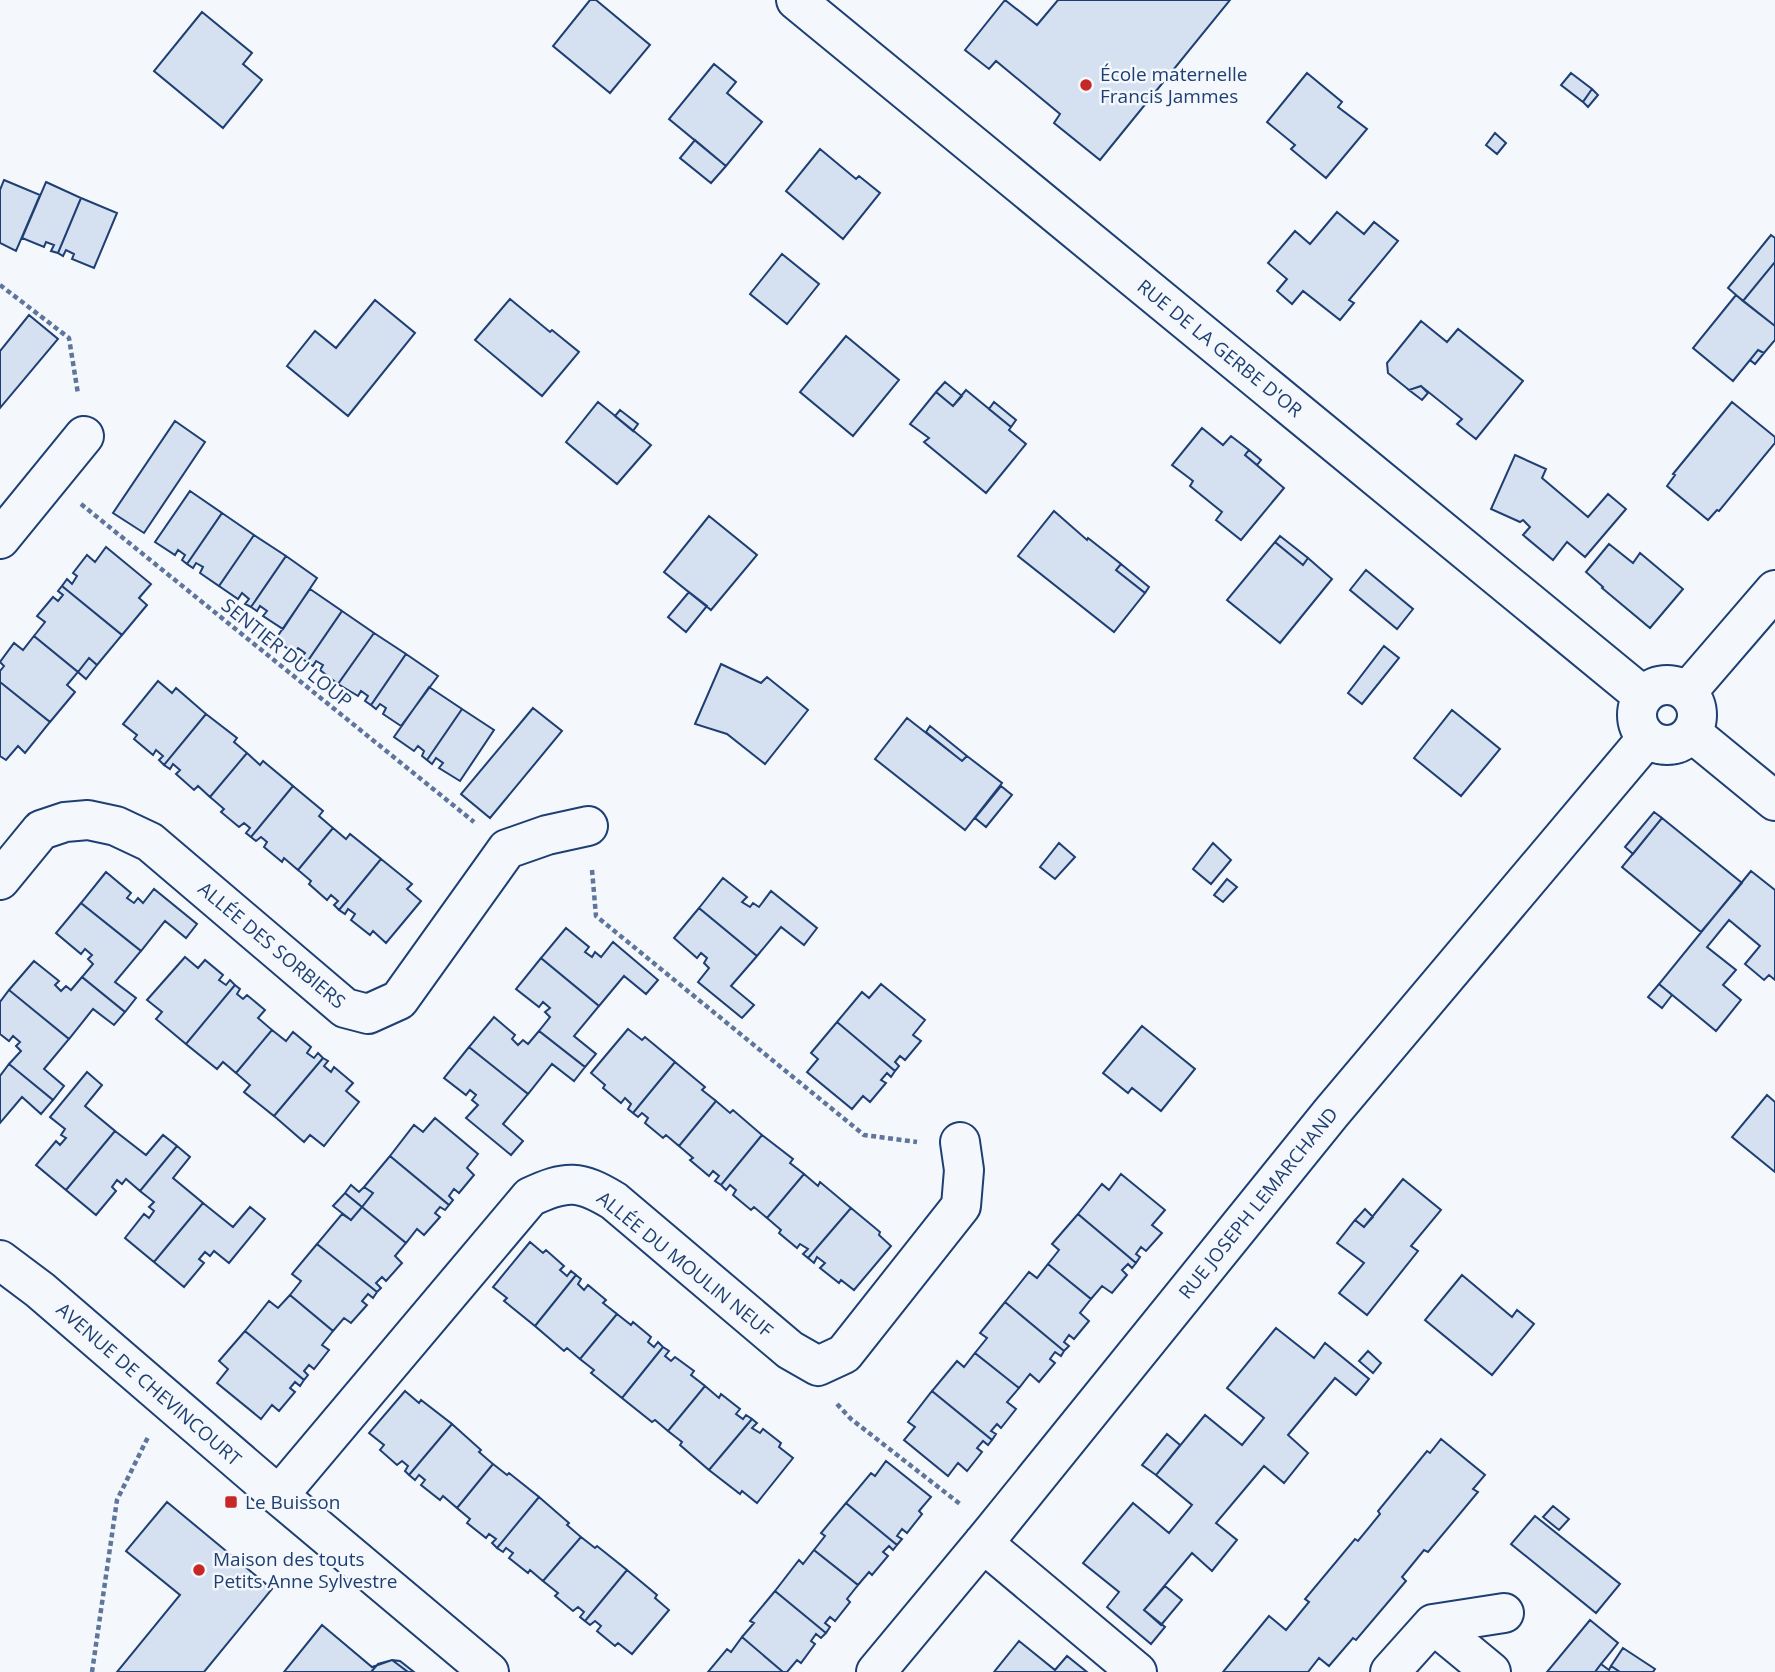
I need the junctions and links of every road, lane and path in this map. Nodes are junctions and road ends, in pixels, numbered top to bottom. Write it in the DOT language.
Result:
graph roads {
  1 [pos="796,0"];
  2 [pos="0,285"];
  3 [pos="84,436"];
  4 [pos="49,479"];
  5 [pos="0,539"];
  6 [pos="1775,590"];
  7 [pos="1687,692"];
  8 [pos="1643,696"];
  9 [pos="1692,733"];
  10 [pos="1647,738"];
  11 [pos="1775,801"];
  12 [pos="588,826"];
  13 [pos="508,849"];
  14 [pos="0,880"];
  15 [pos="960,1142"];
  16 [pos="0,1260"];
  17 [pos="818,1366"];
  18 [pos="167,1399"];
  19 [pos="279,1495"];
  20 [pos="988,1536"];
  21 [pos="1504,1613"];
  22 [pos="1433,1624"];
  23 [pos="92,1672"];
  24 [pos="489,1672"];
  25 [pos="876,1672"];
  26 [pos="1137,1672"];
  27 [pos="1390,1672"];
  28 [pos="1491,1672"];
  1 -- 8 [label="street, RUE DE LA GERBE D'OR"];
  2 -- 3 [label="path"];
  3 -- 4 [label="street"];
  4 -- 5 [label="street"];
  4 -- 13 [label="path, SENTIER DU LOUP"];
  6 -- 7 [label="street"];
  7 -- 8 [label="street"];
  7 -- 9 [label="street"];
  8 -- 10 [label="street"];
  9 -- 10 [label="street"];
  9 -- 11 [label="street"];
  10 -- 20 [label="street, RUE JOSEPH LEMARCHAND"];
  12 -- 13 [label="street"];
  12 -- 15 [label="path"];
  13 -- 14 [label="street, ALLÉE DES SORBIERS"];
  15 -- 17 [label="street"];
  16 -- 18 [label="street, AVENUE DE CHEVINCOURT"];
  17 -- 19 [label="street, ALLÉE DU MOULIN NEUF"];
  17 -- 20 [label="path"];
  18 -- 19 [label="street, AVENUE DE CHEVINCOURT"];
  18 -- 23 [label="path"];
  19 -- 24 [label="street, AVENUE DE CHEVINCOURT"];
  20 -- 25 [label="street, RUE JOSEPH LEMARCHAND"];
  20 -- 26 [label="street"];
  21 -- 22 [label="street"];
  22 -- 27 [label="street"];
  22 -- 28 [label="street"];
}
